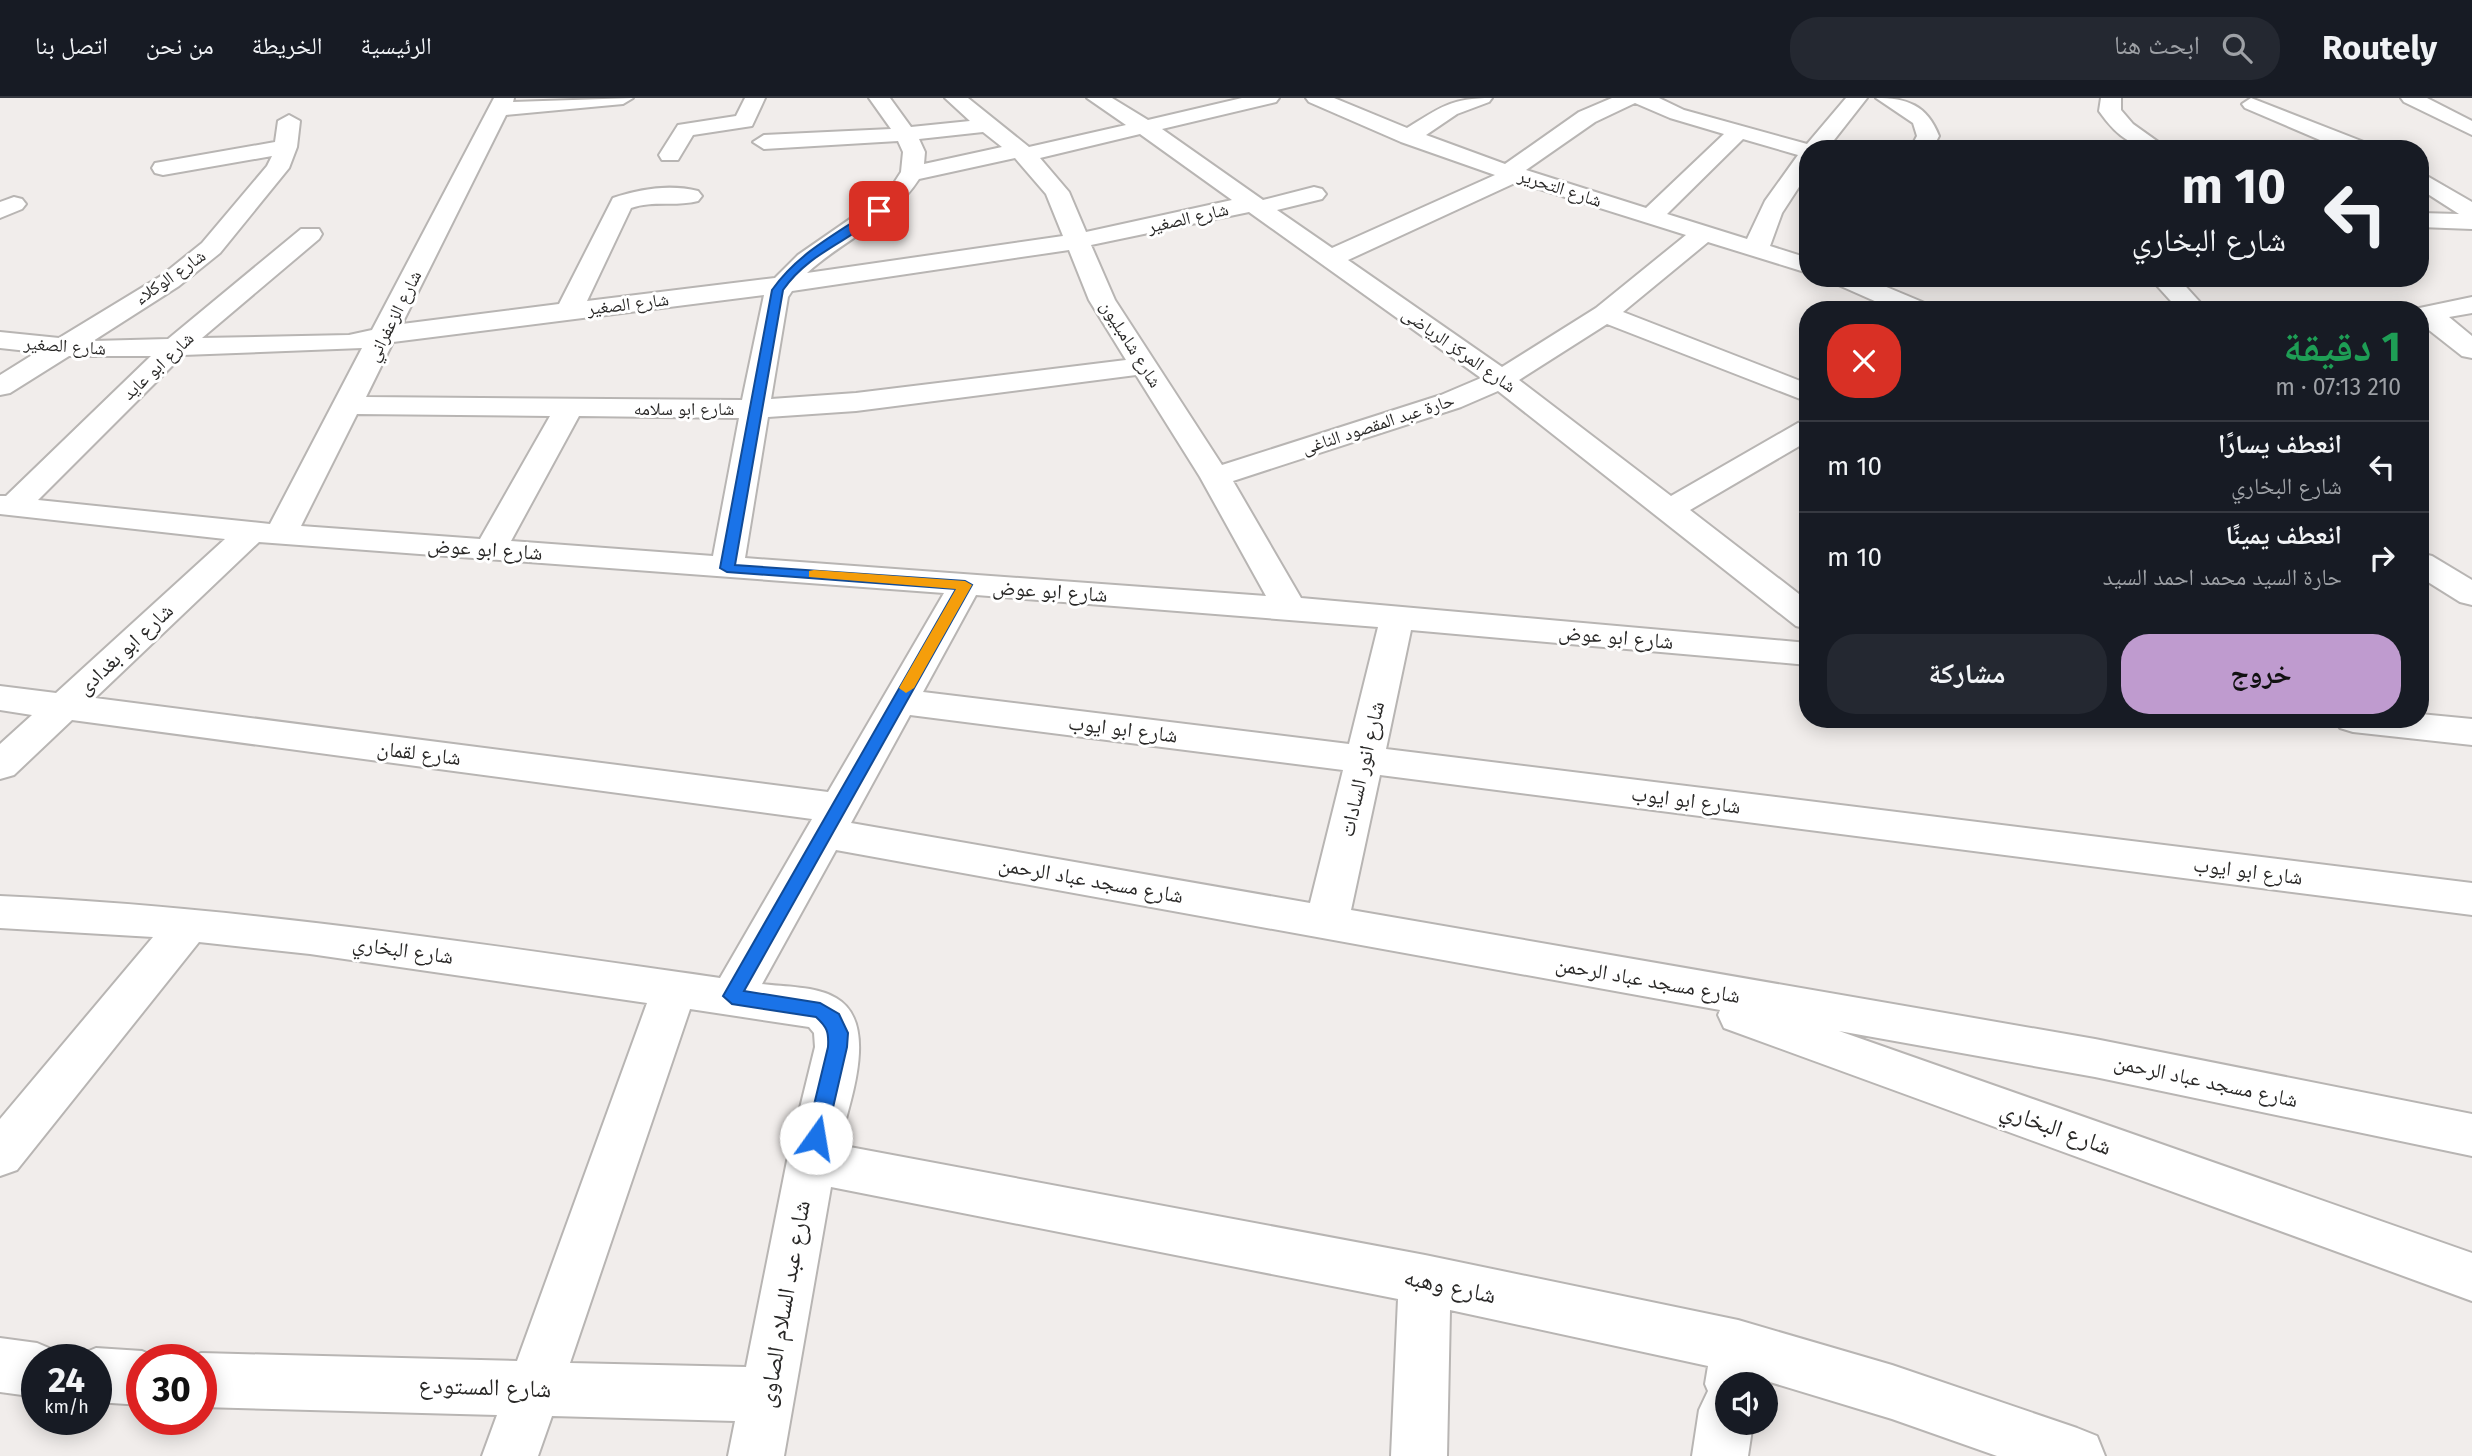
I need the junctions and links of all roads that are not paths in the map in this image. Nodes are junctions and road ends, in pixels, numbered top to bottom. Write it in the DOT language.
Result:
graph roads {
  1 [pos="623,98"];
  2 [pos="755,98"];
  3 [pos="879,98"];
  4 [pos="955,98"];
  5 [pos="1097,98"];
  6 [pos="1269,98"];
  7 [pos="1316,98"];
  8 [pos="1482,98"];
  9 [pos="1629,98"];
  10 [pos="1642,98"];
  11 [pos="1857,98"];
  12 [pos="1886,98"];
  13 [pos="2111,98"];
  14 [pos="2411,98"];
  15 [pos="502,103"];
  16 [pos="2252,104"];
  17 [pos="289,121"];
  18 [pos="988,125"];
  19 [pos="1144,127"];
  20 [pos="2472,130"];
  21 [pos="1738,132"];
  22 [pos="904,135"];
  23 [pos="1409,136"];
  24 [pos="1822,140"];
  25 [pos="1926,140"];
  26 [pos="2143,140"];
  27 [pos="2339,140"];
  28 [pos="764,142"];
  29 [pos="286,147"];
  30 [pos="1799,149"];
  31 [pos="1022,152"];
  32 [pos="670,155"];
  33 [pos="163,168"];
  34 [pos="1799,168"];
  35 [pos="1513,173"];
  36 [pos="911,174"];
  37 [pos="2429,185"];
  38 [pos="1314,194"];
  39 [pos="690,196"];
  40 [pos="1255,206"];
  41 [pos="2472,212"];
  42 [pos="1651,216"];
  43 [pos="2429,220"];
  44 [pos="2472,222"];
  45 [pos="1705,233"];
  46 [pos="310,234"];
  47 [pos="1077,242"];
  48 [pos="1757,250"];
  49 [pos="1329,259"];
  50 [pos="1799,263"];
  51 [pos="780,285"];
  52 [pos="1885,287"];
  53 [pos="2172,287"];
  54 [pos="1905,301"];
  55 [pos="2185,301"];
  56 [pos="2472,305"];
  57 [pos="569,311"];
  58 [pos="2429,313"];
  59 [pos="1605,314"];
  60 [pos="2429,317"];
  61 [pos="382,338"];
  62 [pos="0,340"];
  63 [pos="60,348"];
  64 [pos="174,348"];
  65 [pos="2472,350"];
  66 [pos="1144,366"];
  67 [pos="1501,379"];
  68 [pos="0,387"];
  69 [pos="1799,390"];
  70 [pos="348,405"];
  71 [pos="568,409"];
  72 [pos="755,409"];
  73 [pos="1799,434"];
  74 [pos="1215,477"];
  75 [pos="6,506"];
  76 [pos="1670,509"];
  77 [pos="266,533"];
  78 [pos="490,550"];
  79 [pos="727,568"];
  80 [pos="2429,569"];
  81 [pos="965,585"];
  82 [pos="2472,595"];
  83 [pos="1290,608"];
  84 [pos="1799,611"];
  85 [pos="1397,617"];
  86 [pos="1799,653"];
  87 [pos="0,698"];
  88 [pos="899,701"];
  89 [pos="63,706"];
  90 [pos="2429,727"];
  91 [pos="2472,732"];
  92 [pos="1364,759"];
  93 [pos="0,766"];
  94 [pos="831,820"];
  95 [pos="2472,899"];
  96 [pos="0,912"];
  97 [pos="1327,921"];
  98 [pos="189,924"];
  99 [pos="1639,979"];
  100 [pos="675,988"];
  101 [pos="732,996"];
  102 [pos="804,1007"];
  103 [pos="2472,1135"];
  104 [pos="0,1155"];
  105 [pos="811,1161"];
  106 [pos="2472,1277"];
  107 [pos="1425,1280"];
  108 [pos="0,1365"];
  109 [pos="1735,1365"];
  110 [pos="21,1368"];
  111 [pos="217,1380"];
  112 [pos="534,1389"];
  113 [pos="768,1395"];
  114 [pos="1723,1435"];
  115 [pos="510,1456"];
  116 [pos="756,1456"];
  117 [pos="1419,1456"];
  118 [pos="1720,1456"];
  119 [pos="2077,1456"];
  1 -- 15 [label="street"];
  2 -- 32 [label="street"];
  3 -- 22 [label="street"];
  4 -- 18 [label="street, شارع شامبليون"];
  5 -- 19 [label="street, شارع المركز الرياضى"];
  6 -- 19 [label="street"];
  7 -- 23 [label="street, شارع التحرير"];
  8 -- 23 [label="street"];
  9 -- 35 [label="street"];
  10 -- 21 [label="street"];
  11 -- 24 [label="street"];
  12 -- 25 [label="street"];
  13 -- 26 [label="street"];
  14 -- 20 [label="street"];
  15 -- 61 [label="street, شارع الزعفراني"];
  16 -- 27 [label="street"];
  17 -- 29 [label="street, شارع الوكلاء"];
  18 -- 22 [label="street"];
  18 -- 31 [label="street, شارع شامبليون"];
  19 -- 31 [label="street"];
  19 -- 40 [label="street, شارع المركز الرياضى"];
  21 -- 30 [label="street"];
  21 -- 42 [label="street"];
  22 -- 28 [label="street"];
  22 -- 36 [label="street"];
  23 -- 35 [label="street, شارع التحرير"];
  29 -- 33 [label="street"];
  29 -- 63 [label="street, شارع الوكلاء"];
  31 -- 36 [label="street"];
  31 -- 47 [label="street, شارع شامبليون"];
  34 -- 48 [label="street"];
  35 -- 42 [label="street, شارع التحرير"];
  35 -- 49 [label="street"];
  36 -- 51 [label="street"];
  37 -- 41 [label="street"];
  38 -- 40 [label="street, شارع الصغير"];
  39 -- 57 [label="street"];
  40 -- 47 [label="street, شارع الصغير"];
  40 -- 49 [label="street, شارع المركز الرياضى"];
  42 -- 45 [label="street, شارع التحرير"];
  43 -- 44 [label="street"];
  45 -- 48 [label="street, شارع التحرير"];
  45 -- 59 [label="street, حارة عبد المقصود الناغى"];
  46 -- 64 [label="street, شارع ابو عايد"];
  47 -- 51 [label="street, شارع الصغير"];
  47 -- 66 [label="street, شارع شامبليون"];
  48 -- 50 [label="street, شارع التحرير"];
  49 -- 67 [label="street, شارع المركز الرياضى"];
  51 -- 57 [label="street, شارع الصغير"];
  51 -- 72 [label="street"];
  52 -- 54 [label="street"];
  53 -- 55 [label="street"];
  56 -- 58 [label="street"];
  57 -- 61 [label="street, شارع الصغير"];
  59 -- 67 [label="street, حارة عبد المقصود الناغى"];
  59 -- 69 [label="street"];
  60 -- 65 [label="street"];
  61 -- 64 [label="street, شارع الصغير"];
  61 -- 70 [label="street, شارع الزعفراني"];
  62 -- 63 [label="street, شارع الصغير"];
  63 -- 64 [label="street, شارع الصغير"];
  63 -- 68 [label="street, شارع الوكلاء"];
  64 -- 75 [label="street, شارع ابو عايد"];
  66 -- 72 [label="street, شارع ابو سلامه"];
  66 -- 74 [label="street, شارع شامبليون"];
  67 -- 74 [label="street, حارة عبد المقصود الناغى"];
  67 -- 76 [label="street, شارع المركز الرياضى"];
  70 -- 71 [label="street, شارع ابو سلامه"];
  70 -- 77 [label="street, شارع الزعفراني"];
  71 -- 72 [label="street, شارع ابو سلامه"];
  71 -- 78 [label="street"];
  72 -- 79 [label="street"];
  73 -- 76 [label="street"];
  74 -- 83 [label="street, شارع شامبليون"];
  75 -- 77 [label="street, شارع ابو عوض"];
  76 -- 84 [label="street, شارع المركز الرياضى"];
  77 -- 78 [label="street, شارع ابو عوض"];
  77 -- 89 [label="street, شارع ابو بغدادى"];
  78 -- 79 [label="street, شارع ابو عوض"];
  79 -- 81 [label="street, شارع ابو عوض"];
  80 -- 82 [label="street"];
  81 -- 83 [label="street, شارع ابو عوض"];
  81 -- 88 [label="street"];
  83 -- 85 [label="street, شارع ابو عوض"];
  85 -- 86 [label="street, شارع ابو عوض"];
  85 -- 92 [label="street, شارع انور السادات"];
  87 -- 89 [label="street, شارع لقمان"];
  88 -- 92 [label="street, شارع ابو ايوب"];
  88 -- 94 [label="street"];
  89 -- 93 [label="street, شارع ابو بغدادى"];
  89 -- 94 [label="street, شارع لقمان"];
  90 -- 91 [label="street"];
  92 -- 95 [label="street, شارع ابو ايوب"];
  92 -- 97 [label="street, شارع انور السادات"];
  94 -- 97 [label="street, شارع مسجد عباد الرحمن"];
  94 -- 101 [label="street"];
  96 -- 98 [label="street, شارع البخاري"];
  97 -- 99 [label="street, شارع مسجد عباد الرحمن"];
  98 -- 100 [label="street, شارع البخاري"];
  98 -- 104 [label="street"];
  99 -- 103 [label="street, شارع مسجد عباد الرحمن"];
  99 -- 106 [label="street, شارع البخاري"];
  100 -- 101 [label="street, شارع البخاري"];
  100 -- 112 [label="street"];
  101 -- 102 [label="street, شارع البخاري"];
  102 -- 105 [label="street, شارع عبد السلام الصاوى"];
  105 -- 107 [label="street, شارع وهبه"];
  105 -- 113 [label="street, شارع عبد السلام الصاوى"];
  107 -- 109 [label="street, شارع وهبه"];
  107 -- 117 [label="street"];
  108 -- 110 [label="street"];
  109 -- 119 [label="street, شارع وهبه"];
  111 -- 112 [label="street, شارع المستودع"];
  112 -- 113 [label="street, شارع المستودع"];
  112 -- 115 [label="street"];
  113 -- 116 [label="street, شارع عبد السلام الصاوى"];
  114 -- 118 [label="street"];
}
